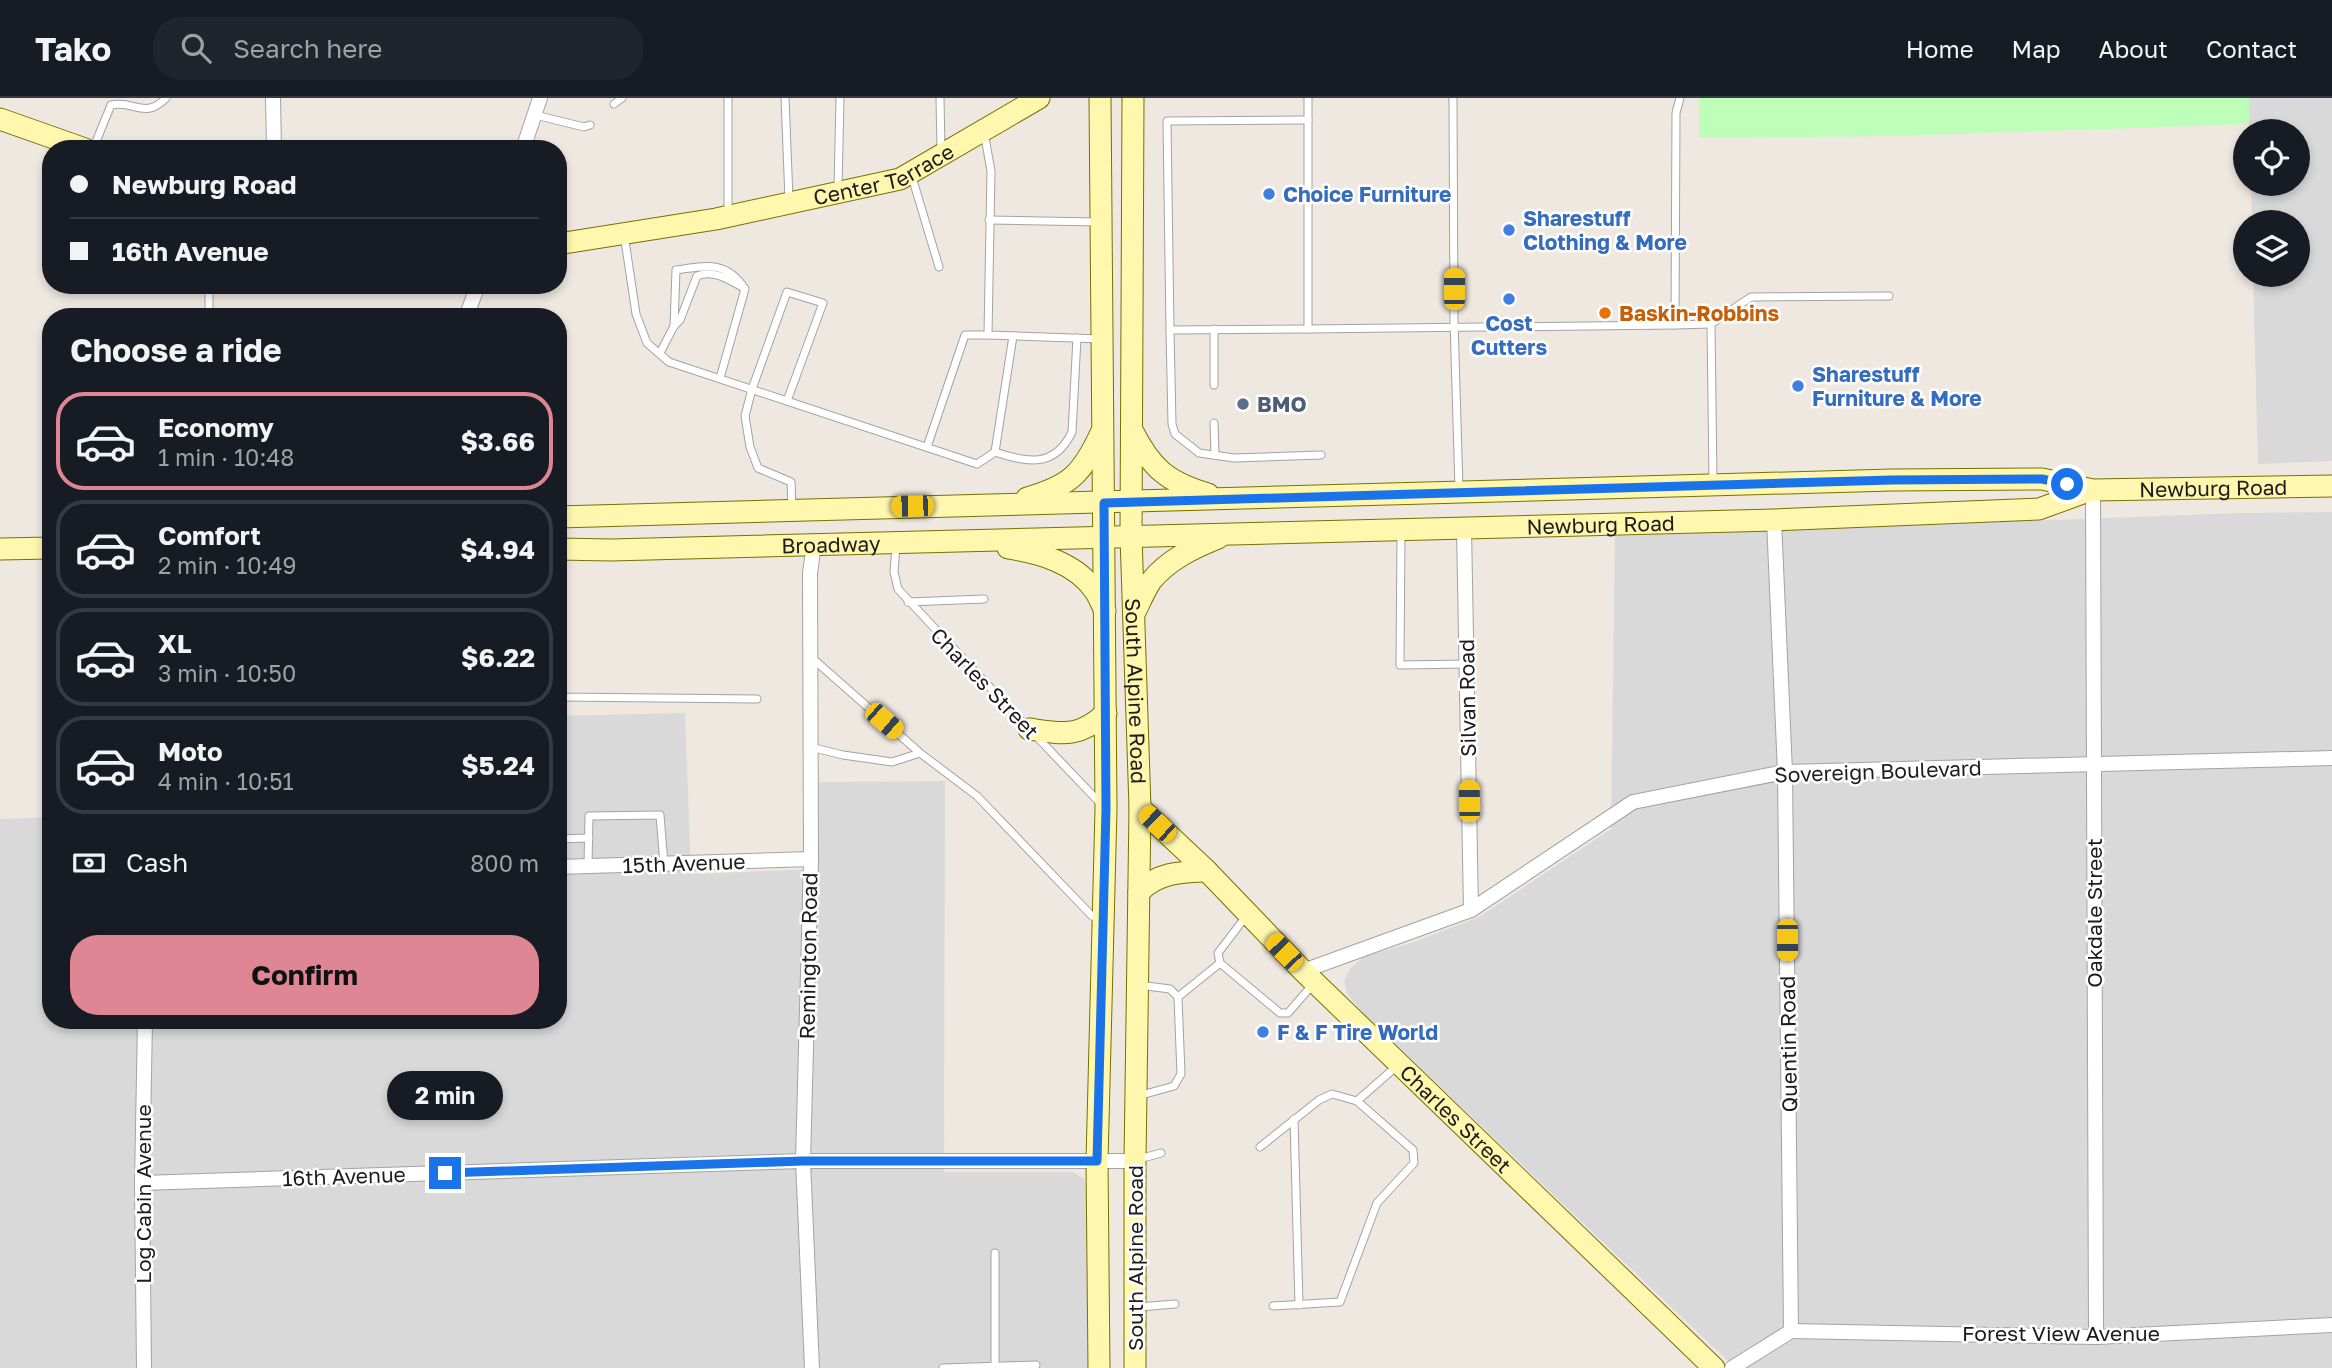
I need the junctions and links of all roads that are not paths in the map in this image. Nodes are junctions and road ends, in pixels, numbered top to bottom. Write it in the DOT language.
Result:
graph roads {
  1 [pos="166,98"];
  2 [pos="273,98"];
  3 [pos="540,98"];
  4 [pos="622,98"];
  5 [pos="728,98"];
  6 [pos="785,98"];
  7 [pos="840,98"];
  8 [pos="940,98"];
  9 [pos="1100,98"];
  10 [pos="1133,98"];
  11 [pos="1308,98"];
  12 [pos="1453,98"];
  13 [pos="1680,98"];
  14 [pos="1034,100"];
  15 [pos="614,104"];
  16 [pos="535,115"];
  17 [pos="0,119"];
  18 [pos="1308,120"];
  19 [pos="590,125"];
  20 [pos="984,130"];
  21 [pos="60,140"];
  22 [pos="97,140"];
  23 [pos="274,140"];
  24 [pos="526,140"];
  25 [pos="941,155"];
  26 [pos="910,173"];
  27 [pos="838,192"];
  28 [pos="789,203"];
  29 [pos="722,217"];
  30 [pos="989,220"];
  31 [pos="1100,222"];
  32 [pos="624,234"];
  33 [pos="567,243"];
  34 [pos="939,267"];
  35 [pos="745,289"];
  36 [pos="1889,296"];
  37 [pos="1711,324"];
  38 [pos="674,326"];
  39 [pos="1675,326"];
  40 [pos="1214,329"];
  41 [pos="1308,329"];
  42 [pos="1454,329"];
  43 [pos="1170,330"];
  44 [pos="988,335"];
  45 [pos="1013,336"];
  46 [pos="1077,338"];
  47 [pos="1102,339"];
  48 [pos="660,353"];
  49 [pos="720,378"];
  50 [pos="1214,385"];
  51 [pos="752,389"];
  52 [pos="788,401"];
  53 [pos="1214,423"];
  54 [pos="1103,428"];
  55 [pos="1131,428"];
  56 [pos="927,447"];
  57 [pos="995,452"];
  58 [pos="1215,455"];
  59 [pos="1321,455"];
  60 [pos="1713,485"];
  61 [pos="2332,486"];
  62 [pos="2093,490"];
  63 [pos="1459,492"];
  64 [pos="1225,499"];
  65 [pos="1131,502"];
  66 [pos="1104,503"];
  67 [pos="1007,505"];
  68 [pos="792,510"];
  69 [pos="567,517"];
  70 [pos="1774,520"];
  71 [pos="1713,521"];
  72 [pos="1465,528"];
  73 [pos="1401,529"];
  74 [pos="1227,534"];
  75 [pos="1131,536"];
  76 [pos="1105,537"];
  77 [pos="965,541"];
  78 [pos="897,542"];
  79 [pos="814,544"];
  80 [pos="42,548"];
  81 [pos="0,549"];
  82 [pos="567,549"];
  83 [pos="984,599"];
  84 [pos="908,602"];
  85 [pos="1106,613"];
  86 [pos="1135,614"];
  87 [pos="810,657"];
  88 [pos="1466,664"];
  89 [pos="567,697"];
  90 [pos="757,699"];
  91 [pos="1106,713"];
  92 [pos="1029,729"];
  93 [pos="810,747"];
  94 [pos="920,753"];
  95 [pos="2332,758"];
  96 [pos="2094,763"];
  97 [pos="1785,772"];
  98 [pos="1140,808"];
  99 [pos="1106,809"];
  100 [pos="589,838"];
  101 [pos="567,839"];
  102 [pos="811,859"];
  103 [pos="664,864"];
  104 [pos="588,866"];
  105 [pos="567,867"];
  106 [pos="1207,872"];
  107 [pos="1139,892"];
  108 [pos="1471,910"];
  109 [pos="1247,914"];
  110 [pos="1091,916"];
  111 [pos="1220,963"];
  112 [pos="1309,977"];
  113 [pos="1138,985"];
  114 [pos="1178,997"];
  115 [pos="145,1029"];
  116 [pos="1399,1064"];
  117 [pos="1137,1096"];
  118 [pos="1357,1101"];
  119 [pos="1294,1119"];
  120 [pos="1260,1147"];
  121 [pos="1161,1153"];
  122 [pos="803,1161"];
  123 [pos="1097,1161"];
  124 [pos="1135,1161"];
  125 [pos="142,1183"];
  126 [pos="995,1253"];
  127 [pos="1175,1304"];
  128 [pos="1299,1305"];
  129 [pos="1135,1307"];
  130 [pos="1273,1307"];
  131 [pos="2332,1325"];
  132 [pos="1791,1331"];
  133 [pos="2096,1337"];
  134 [pos="1036,1365"];
  135 [pos="995,1366"];
  136 [pos="144,1368"];
  137 [pos="812,1368"];
  138 [pos="943,1368"];
  139 [pos="1099,1368"];
  140 [pos="1135,1368"];
  141 [pos="1714,1368"];
  142 [pos="1732,1368"];
  1 -- 22 [label="lane"];
  2 -- 23 [label="street"];
  3 -- 16 [label="street"];
  4 -- 15 [label="lane"];
  5 -- 29 [label="lane"];
  6 -- 28 [label="lane"];
  7 -- 27 [label="lane"];
  8 -- 25 [label="lane"];
  9 -- 31 [label="main road, South Alpine Road"];
  10 -- 55 [label="main road, South Alpine Road"];
  11 -- 18 [label="lane"];
  12 -- 42 [label="lane"];
  13 -- 39 [label="lane"];
  14 -- 20 [label="main road, Center Terrace"];
  16 -- 19 [label="lane"];
  16 -- 24 [label="street"];
  17 -- 21 [label="main road"];
  18 -- 41 [label="lane"];
  18 -- 43 [label="lane"];
  20 -- 25 [label="main road, Center Terrace"];
  20 -- 30 [label="lane"];
  25 -- 26 [label="main road, Center Terrace"];
  26 -- 27 [label="main road, Center Terrace"];
  26 -- 34 [label="lane"];
  27 -- 28 [label="main road, Center Terrace"];
  28 -- 29 [label="main road, Center Terrace"];
  29 -- 32 [label="main road"];
  30 -- 31 [label="lane"];
  30 -- 44 [label="lane"];
  31 -- 47 [label="main road, South Alpine Road"];
  32 -- 33 [label="main road"];
  32 -- 48 [label="lane"];
  35 -- 38 [label="lane"];
  35 -- 38 [label="lane"];
  35 -- 49 [label="lane"];
  36 -- 37 [label="lane"];
  37 -- 39 [label="lane"];
  37 -- 60 [label="lane"];
  38 -- 48 [label="lane"];
  39 -- 42 [label="lane"];
  40 -- 41 [label="lane"];
  40 -- 43 [label="lane"];
  40 -- 50 [label="lane"];
  41 -- 42 [label="lane"];
  42 -- 63 [label="lane"];
  43 -- 58 [label="lane"];
  44 -- 45 [label="lane"];
  44 -- 56 [label="lane"];
  45 -- 46 [label="lane"];
  45 -- 57 [label="lane"];
  46 -- 47 [label="lane"];
  46 -- 57 [label="lane"];
  47 -- 54 [label="main road, South Alpine Road"];
  48 -- 49 [label="lane"];
  49 -- 51 [label="lane"];
  51 -- 52 [label="lane"];
  51 -- 52 [label="lane"];
  51 -- 68 [label="lane"];
  52 -- 56 [label="lane"];
  53 -- 58 [label="lane"];
  54 -- 66 [label="main road, South Alpine Road"];
  54 -- 67 [label="main road"];
  55 -- 64 [label="main road"];
  55 -- 65 [label="main road, South Alpine Road"];
  56 -- 57 [label="lane"];
  58 -- 59 [label="lane"];
  60 -- 62 [label="main road, Newburg Road"];
  60 -- 63 [label="main road, Newburg Road"];
  60 -- 71 [label="main road"];
  61 -- 62 [label="main road, Newburg Road"];
  62 -- 70 [label="main road, Newburg Road"];
  62 -- 96 [label="street, Oakdale Street"];
  63 -- 64 [label="main road, Newburg Road"];
  64 -- 65 [label="main road, Newburg Road"];
  65 -- 66 [label="main road, Newburg Road"];
  65 -- 75 [label="main road, South Alpine Road"];
  66 -- 67 [label="main road, Broadway"];
  66 -- 76 [label="main road, South Alpine Road"];
  67 -- 68 [label="main road, Broadway"];
  68 -- 69 [label="main road, Broadway"];
  70 -- 71 [label="main road, Newburg Road"];
  70 -- 97 [label="street, Quentin Road"];
  71 -- 72 [label="main road, Newburg Road"];
  72 -- 73 [label="main road, Newburg Road"];
  72 -- 88 [label="street, Silvan Road"];
  73 -- 74 [label="main road, Newburg Road"];
  73 -- 88 [label="lane"];
  74 -- 75 [label="main road, Newburg Road"];
  74 -- 86 [label="main road"];
  75 -- 76 [label="main road, Newburg Road"];
  75 -- 86 [label="main road, South Alpine Road"];
  76 -- 77 [label="main road, Broadway"];
  76 -- 85 [label="main road, South Alpine Road"];
  77 -- 78 [label="main road, Broadway"];
  77 -- 85 [label="main road"];
  78 -- 79 [label="main road, Broadway"];
  78 -- 84 [label="lane, Charles Street"];
  79 -- 82 [label="main road, Broadway"];
  79 -- 87 [label="street, Remington Road"];
  80 -- 81 [label="main road"];
  83 -- 84 [label="lane"];
  84 -- 92 [label="lane, Charles Street"];
  85 -- 91 [label="main road, South Alpine Road"];
  86 -- 98 [label="main road, South Alpine Road"];
  87 -- 93 [label="street, Remington Road"];
  87 -- 94 [label="lane"];
  88 -- 108 [label="street, Silvan Road"];
  89 -- 90 [label="lane"];
  91 -- 92 [label="main road"];
  91 -- 99 [label="main road, South Alpine Road"];
  92 -- 99 [label="lane, Charles Street"];
  93 -- 94 [label="lane"];
  93 -- 102 [label="street, Remington Road"];
  94 -- 110 [label="lane"];
  95 -- 96 [label="street, Sovereign Boulevard"];
  96 -- 97 [label="street, Sovereign Boulevard"];
  96 -- 133 [label="street, Oakdale Street"];
  97 -- 108 [label="street, Sovereign Boulevard"];
  97 -- 132 [label="street, Quentin Road"];
  98 -- 106 [label="main road, Charles Street"];
  98 -- 107 [label="main road, South Alpine Road"];
  99 -- 123 [label="main road, South Alpine Road"];
  100 -- 101 [label="lane"];
  100 -- 103 [label="lane"];
  100 -- 104 [label="lane"];
  102 -- 103 [label="street, 15th Avenue"];
  102 -- 122 [label="street, Remington Road"];
  103 -- 104 [label="street, 15th Avenue"];
  104 -- 105 [label="street, 15th Avenue"];
  106 -- 107 [label="main road"];
  106 -- 109 [label="main road, Charles Street"];
  107 -- 113 [label="main road, South Alpine Road"];
  108 -- 112 [label="street, Sovereign Boulevard"];
  109 -- 111 [label="lane"];
  109 -- 112 [label="main road, Charles Street"];
  111 -- 112 [label="lane"];
  111 -- 114 [label="lane"];
  112 -- 116 [label="main road, Charles Street"];
  113 -- 114 [label="lane"];
  113 -- 117 [label="main road, South Alpine Road"];
  114 -- 117 [label="lane"];
  115 -- 125 [label="street, Log Cabin Avenue"];
  116 -- 118 [label="lane"];
  116 -- 141 [label="main road, Charles Street"];
  117 -- 124 [label="main road, South Alpine Road"];
  118 -- 119 [label="lane"];
  118 -- 128 [label="lane"];
  119 -- 120 [label="lane"];
  119 -- 128 [label="lane"];
  121 -- 124 [label="lane"];
  122 -- 123 [label="street, 16th Avenue"];
  122 -- 125 [label="street, 16th Avenue"];
  122 -- 137 [label="street, Remington Road"];
  123 -- 124 [label="street, 16th Avenue"];
  123 -- 139 [label="main road, South Alpine Road"];
  124 -- 129 [label="main road, South Alpine Road"];
  125 -- 136 [label="street, Log Cabin Avenue"];
  126 -- 135 [label="lane"];
  127 -- 129 [label="lane"];
  128 -- 130 [label="lane"];
  129 -- 140 [label="main road, South Alpine Road"];
  131 -- 133 [label="street, Forest View Avenue"];
  132 -- 133 [label="street, Forest View Avenue"];
  132 -- 142 [label="street"];
  134 -- 135 [label="lane"];
  135 -- 138 [label="lane"];
}
